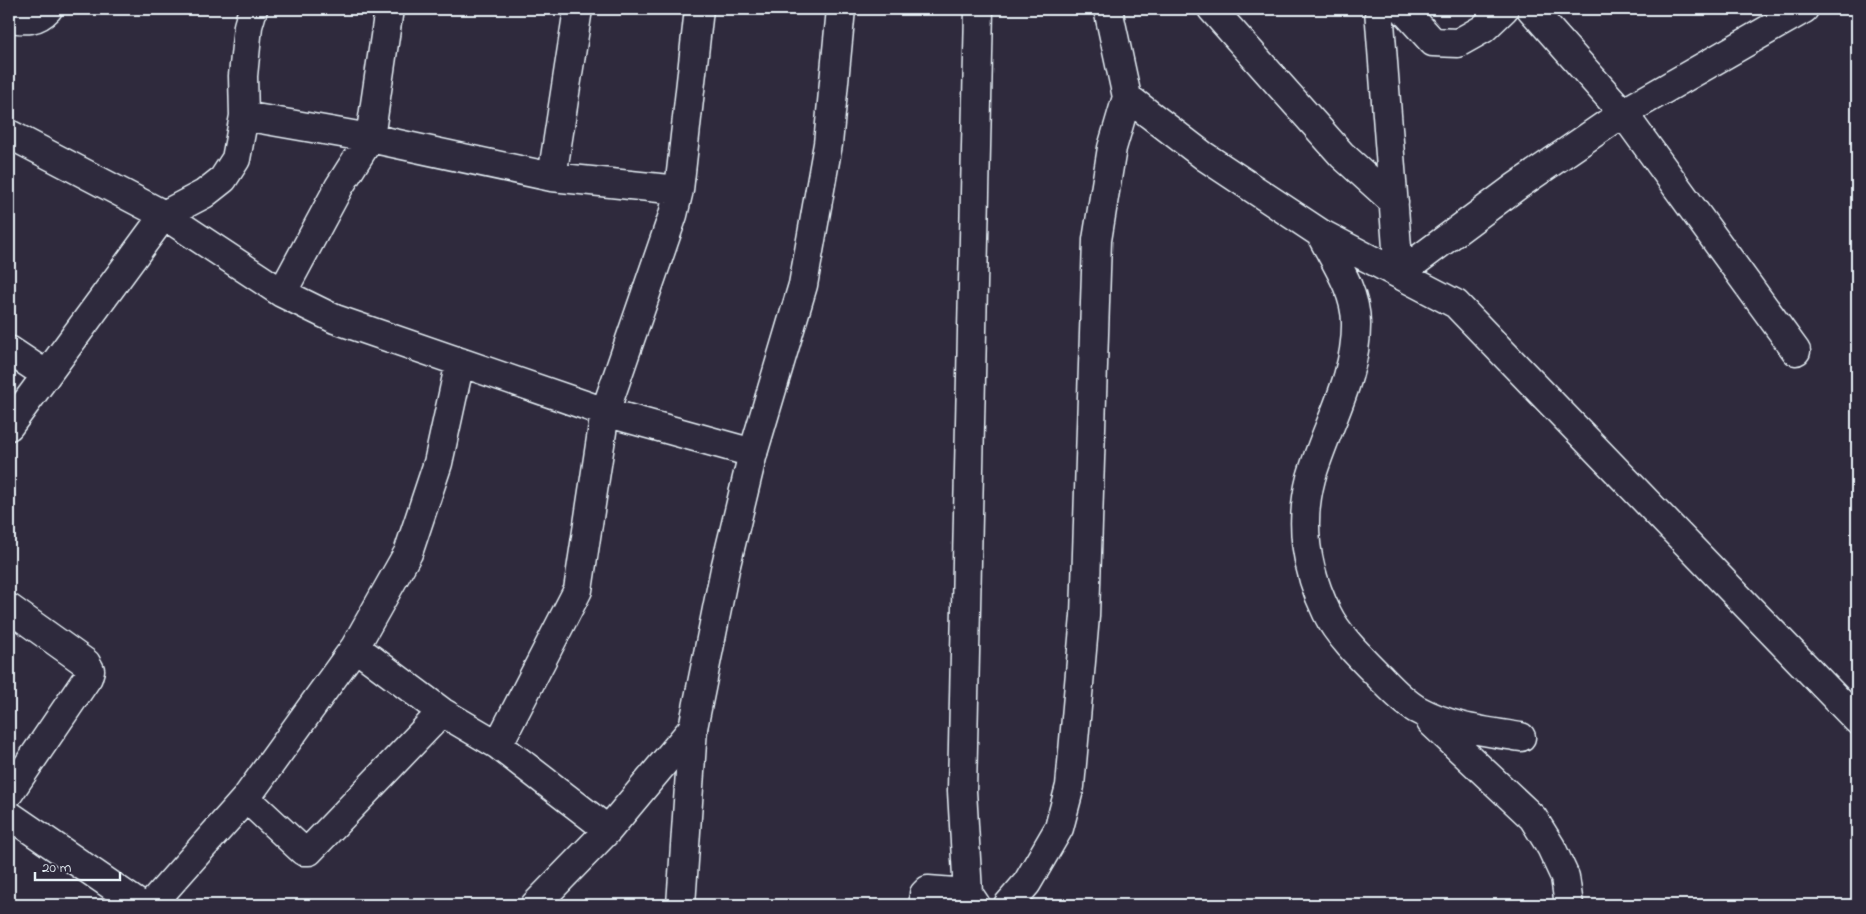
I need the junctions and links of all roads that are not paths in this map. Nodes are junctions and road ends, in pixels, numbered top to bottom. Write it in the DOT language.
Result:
graph roads {
  1 [pos="48,9"];
  2 [pos="253,9"];
  3 [pos="389,9"];
  4 [pos="578,9"];
  5 [pos="699,9"];
  6 [pos="841,9"];
  7 [pos="979,9"];
  8 [pos="1108,9"];
  9 [pos="1212,9"];
  10 [pos="1379,9"];
  11 [pos="1403,9"];
  12 [pos="1504,9"];
  13 [pos="1531,9"];
  14 [pos="1804,9"];
  15 [pos="9,18"];
  16 [pos="1127,97"];
  17 [pos="1623,113"];
  18 [pos="244,116"];
  19 [pos="9,134"];
  20 [pos="370,138"];
  21 [pos="552,176"];
  22 [pos="678,190"];
  23 [pos="1394,202"];
  24 [pos="164,216"];
  25 [pos="1320,233"];
  26 [pos="1399,274"];
  27 [pos="282,293"];
  28 [pos="9,350"];
  29 [pos="1796,351"];
  30 [pos="460,362"];
  31 [pos="45,374"];
  32 [pos="605,412"];
  33 [pos="9,426"];
  34 [pos="753,453"];
  35 [pos="9,608"];
  36 [pos="355,646"];
  37 [pos="1416,708"];
  38 [pos="442,712"];
  39 [pos="1857,720"];
  40 [pos="693,728"];
  41 [pos="1521,736"];
  42 [pos="498,746"];
  43 [pos="9,793"];
  44 [pos="246,798"];
  45 [pos="9,815"];
  46 [pos="608,830"];
  47 [pos="101,894"];
  48 [pos="972,899"];
  49 [pos="140,905"];
  50 [pos="151,905"];
  51 [pos="535,905"];
  52 [pos="681,905"];
  53 [pos="924,905"];
  54 [pos="1008,905"];
  55 [pos="1569,905"];
  1 -- 15 [label="street"];
  2 -- 18 [label="street"];
  3 -- 20 [label="street"];
  4 -- 21 [label="street"];
  5 -- 22 [label="street"];
  6 -- 34 [label="street"];
  7 -- 48 [label="street"];
  8 -- 16 [label="street"];
  9 -- 23 [label="street"];
  10 -- 23 [label="street"];
  11 -- 12 [label="street"];
  13 -- 17 [label="street"];
  14 -- 17 [label="street"];
  16 -- 25 [label="street"];
  16 -- 54 [label="street"];
  17 -- 26 [label="street"];
  17 -- 29 [label="street"];
  18 -- 20 [label="street"];
  18 -- 24 [label="street"];
  19 -- 24 [label="street"];
  20 -- 21 [label="street"];
  20 -- 27 [label="street"];
  21 -- 22 [label="street"];
  22 -- 32 [label="street"];
  23 -- 26 [label="street"];
  24 -- 27 [label="street"];
  24 -- 31 [label="street"];
  25 -- 26 [label="street"];
  25 -- 37 [label="street"];
  26 -- 39 [label="street"];
  27 -- 30 [label="street"];
  28 -- 31 [label="street"];
  30 -- 32 [label="street"];
  30 -- 36 [label="street"];
  31 -- 33 [label="street"];
  32 -- 34 [label="street"];
  32 -- 42 [label="street"];
  34 -- 40 [label="street"];
  35 -- 43 [label="street"];
  36 -- 38 [label="street"];
  36 -- 44 [label="street"];
  37 -- 41 [label="street"];
  37 -- 55 [label="street"];
  38 -- 42 [label="street"];
  38 -- 44 [label="street"];
  40 -- 46 [label="street"];
  40 -- 52 [label="street"];
  42 -- 46 [label="street"];
  44 -- 50 [label="street"];
  45 -- 47 [label="street"];
  46 -- 51 [label="street"];
  47 -- 49 [label="street"];
  48 -- 53 [label="street"];
}
